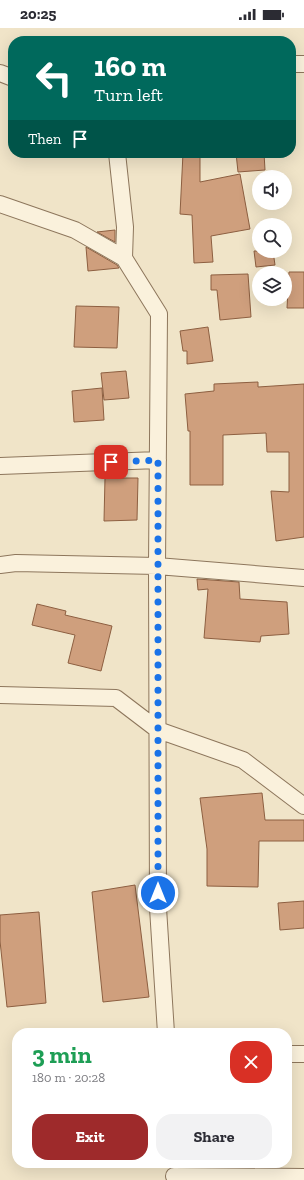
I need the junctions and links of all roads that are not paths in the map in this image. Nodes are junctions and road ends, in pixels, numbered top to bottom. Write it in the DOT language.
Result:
graph roads {
  1 [pos="118,158"];
  2 [pos="1,202"];
  3 [pos="124,258"];
  4 [pos="158,460"];
  5 [pos="0,466"];
  6 [pos="0,565"];
  7 [pos="157,566"];
  8 [pos="304,578"];
  9 [pos="0,695"];
  10 [pos="158,730"];
  11 [pos="304,806"];
  12 [pos="166,1028"];
  13 [pos="292,1054"];
  14 [pos="304,1054"];
  15 [pos="174,1173"];
  16 [pos="304,1177"];
  1 -- 3 [label="street"];
  2 -- 3 [label="street"];
  3 -- 4 [label="street"];
  4 -- 5 [label="street"];
  4 -- 7 [label="street"];
  6 -- 7 [label="street"];
  7 -- 8 [label="street"];
  7 -- 10 [label="street"];
  9 -- 10 [label="street"];
  10 -- 11 [label="street"];
  10 -- 12 [label="street"];
  13 -- 14 [label="street"];
  15 -- 16 [label="street"];
}
